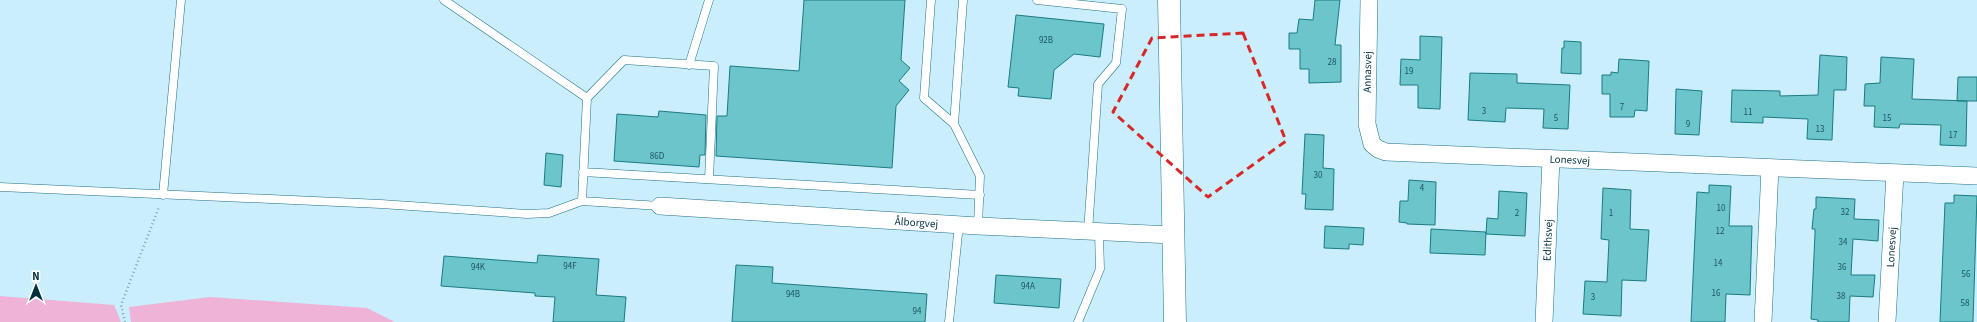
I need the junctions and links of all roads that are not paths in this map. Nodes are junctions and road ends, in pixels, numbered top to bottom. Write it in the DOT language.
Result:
graph roads {
  1 [pos="181,0"];
  2 [pos="444,0"];
  3 [pos="710,0"];
  4 [pos="931,0"];
  5 [pos="963,0"];
  6 [pos="1037,0"];
  7 [pos="1169,0"];
  8 [pos="1369,0"];
  9 [pos="689,65"];
  10 [pos="587,98"];
  11 [pos="954,124"];
  12 [pos="1372,144"];
  13 [pos="1551,159"];
  14 [pos="1770,168"];
  15 [pos="583,172"];
  16 [pos="1895,173"];
  17 [pos="1977,176"];
  18 [pos="708,179"];
  19 [pos="0,187"];
  20 [pos="163,195"];
  21 [pos="980,195"];
  22 [pos="582,201"];
  23 [pos="660,206"];
  24 [pos="959,224"];
  25 [pos="978,226"];
  26 [pos="1094,232"];
  27 [pos="1172,235"];
  28 [pos="949,322"];
  29 [pos="1078,322"];
  30 [pos="1175,322"];
  31 [pos="1544,322"];
  32 [pos="1763,322"];
  33 [pos="1888,322"];
  1 -- 20 [label="lane"];
  2 -- 10 [label="lane"];
  3 -- 9 [label="lane"];
  4 -- 11 [label="lane"];
  5 -- 11 [label="lane"];
  6 -- 26 [label="lane"];
  7 -- 27 [label="main road"];
  8 -- 12 [label="street, Annasvej"];
  9 -- 10 [label="lane"];
  9 -- 18 [label="lane"];
  10 -- 15 [label="lane"];
  11 -- 21 [label="lane"];
  12 -- 13 [label="street, Lonesvej"];
  13 -- 14 [label="street, Lonesvej"];
  13 -- 31 [label="street, Edithsvej"];
  14 -- 16 [label="street, Lonesvej"];
  14 -- 32 [label="street"];
  15 -- 18 [label="lane"];
  15 -- 22 [label="lane"];
  16 -- 17 [label="street, Lonesvej"];
  16 -- 33 [label="street, Lonesvej"];
  18 -- 21 [label="lane"];
  19 -- 20 [label="lane"];
  20 -- 22 [label="lane"];
  21 -- 25 [label="lane"];
  22 -- 23 [label="lane"];
  23 -- 24 [label="street, Ålborgvej"];
  24 -- 25 [label="street, Ålborgvej"];
  24 -- 28 [label="lane"];
  25 -- 26 [label="street, Ålborgvej"];
  26 -- 27 [label="street, Ålborgvej"];
  26 -- 29 [label="lane"];
  27 -- 30 [label="main road"];
}
